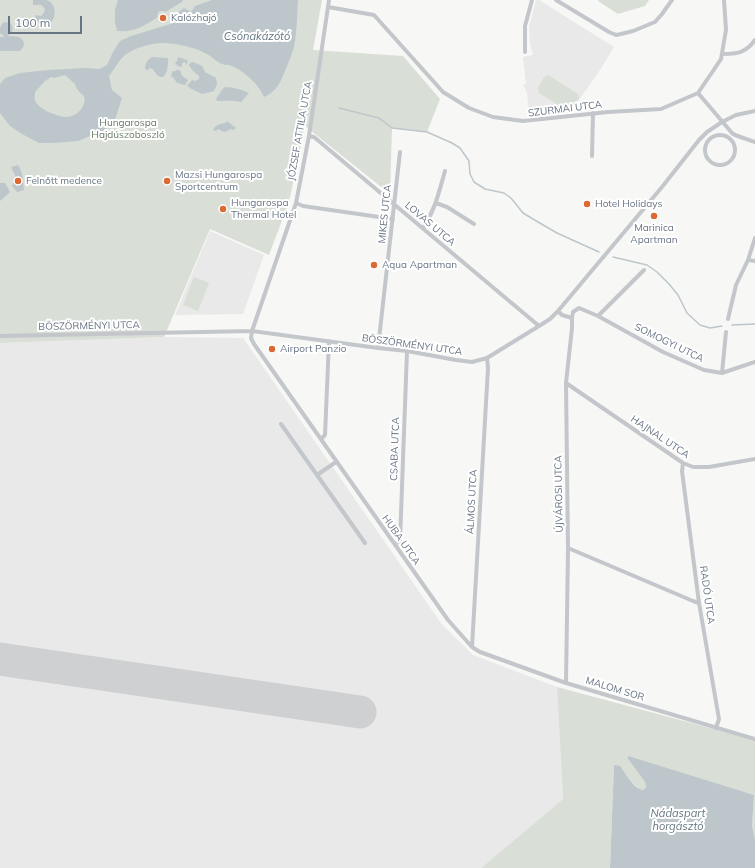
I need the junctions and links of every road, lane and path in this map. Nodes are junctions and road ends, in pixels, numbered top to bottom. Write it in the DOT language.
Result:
graph roads {
  1 [pos="329,0"];
  2 [pos="532,0"];
  3 [pos="556,0"];
  4 [pos="672,0"];
  5 [pos="724,0"];
  6 [pos="328,7"];
  7 [pos="755,40"];
  8 [pos="525,52"];
  9 [pos="722,54"];
  10 [pos="698,93"];
  11 [pos="755,111"];
  12 [pos="594,113"];
  13 [pos="722,122"];
  14 [pos="735,135"];
  15 [pos="309,136"];
  16 [pos="731,140"];
  17 [pos="755,142"];
  18 [pos="400,152"];
  19 [pos="592,156"];
  20 [pos="445,172"];
  21 [pos="296,203"];
  22 [pos="436,203"];
  23 [pos="394,204"];
  24 [pos="393,219"];
  25 [pos="474,224"];
  26 [pos="423,228"];
  27 [pos="755,238"];
  28 [pos="748,260"];
  29 [pos="755,261"];
  30 [pos="644,270"];
  31 [pos="558,311"];
  32 [pos="598,316"];
  33 [pos="572,318"];
  34 [pos="728,319"];
  35 [pos="539,326"];
  36 [pos="252,330"];
  37 [pos="726,332"];
  38 [pos="0,336"];
  39 [pos="329,341"];
  40 [pos="378,348"];
  41 [pos="407,351"];
  42 [pos="487,358"];
  43 [pos="755,362"];
  44 [pos="722,372"];
  45 [pos="566,383"];
  46 [pos="281,424"];
  47 [pos="321,439"];
  48 [pos="755,459"];
  49 [pos="336,462"];
  50 [pos="683,463"];
  51 [pos="317,475"];
  52 [pos="365,543"];
  53 [pos="395,544"];
  54 [pos="568,548"];
  55 [pos="699,603"];
  56 [pos="472,647"];
  57 [pos="566,683"];
  58 [pos="716,728"];
  59 [pos="755,740"];
  1 -- 6 [label="street, JÓZSEF ATTILA UTCA"];
  2 -- 8 [label="street"];
  3 -- 4 [label="street"];
  5 -- 9 [label="street"];
  6 -- 12 [label="street, SZURMAI UTCA"];
  6 -- 15 [label="street, JÓZSEF ATTILA UTCA"];
  7 -- 9 [label="street"];
  9 -- 10 [label="street"];
  10 -- 12 [label="street, SZURMAI UTCA"];
  10 -- 13 [label="street"];
  11 -- 13 [label="street, BÖSZÖRMÉNYI UTCA"];
  12 -- 19 [label="street"];
  13 -- 14 [label="street"];
  13 -- 31 [label="street, BÖSZÖRMÉNYI UTCA"];
  14 -- 16 [label="street"];
  14 -- 17 [label="street"];
  15 -- 21 [label="street, JÓZSEF ATTILA UTCA"];
  15 -- 23 [label="street, LOVAS UTCA"];
  16 -- 16 [label="street"];
  18 -- 23 [label="street, MIKES UTCA"];
  20 -- 22 [label="street"];
  21 -- 24 [label="street"];
  21 -- 36 [label="street, JÓZSEF ATTILA UTCA"];
  22 -- 25 [label="street"];
  22 -- 26 [label="street"];
  23 -- 24 [label="street, MIKES UTCA"];
  23 -- 26 [label="street, LOVAS UTCA"];
  24 -- 40 [label="street, MIKES UTCA"];
  26 -- 35 [label="street, LOVAS UTCA"];
  27 -- 28 [label="street"];
  28 -- 29 [label="street"];
  28 -- 34 [label="street"];
  30 -- 32 [label="street"];
  31 -- 33 [label="street"];
  31 -- 35 [label="street, BÖSZÖRMÉNYI UTCA"];
  32 -- 33 [label="street, SOMOGYI UTCA"];
  32 -- 44 [label="street, SOMOGYI UTCA"];
  33 -- 45 [label="street, ÚJVÁROSI UTCA"];
  35 -- 42 [label="street, BÖSZÖRMÉNYI UTCA"];
  36 -- 38 [label="street, BÖSZÖRMÉNYI UTCA"];
  36 -- 39 [label="street, BÖSZÖRMÉNYI UTCA"];
  36 -- 47 [label="street, HUBA UTCA"];
  37 -- 44 [label="street"];
  39 -- 40 [label="street, BÖSZÖRMÉNYI UTCA"];
  39 -- 47 [label="street"];
  40 -- 41 [label="street, BÖSZÖRMÉNYI UTCA"];
  41 -- 42 [label="street, BÖSZÖRMÉNYI UTCA"];
  41 -- 53 [label="street, CSABA UTCA"];
  42 -- 56 [label="street, ÁLMOS UTCA"];
  43 -- 44 [label="street, SOMOGYI UTCA"];
  45 -- 50 [label="street, HAJNAL UTCA"];
  45 -- 54 [label="street, ÚJVÁROSI UTCA"];
  46 -- 51 [label="street"];
  47 -- 49 [label="street, HUBA UTCA"];
  48 -- 50 [label="street, HAJNAL UTCA"];
  49 -- 51 [label="street"];
  49 -- 53 [label="street, HUBA UTCA"];
  50 -- 55 [label="street, RADÓ UTCA"];
  51 -- 52 [label="street"];
  53 -- 56 [label="street, HUBA UTCA"];
  54 -- 55 [label="street"];
  54 -- 57 [label="street, ÚJVÁROSI UTCA"];
  55 -- 58 [label="street, RADÓ UTCA"];
  56 -- 57 [label="street, MALOM SOR"];
  57 -- 58 [label="street, MALOM SOR"];
  58 -- 59 [label="street, MALOM SOR"];
}
